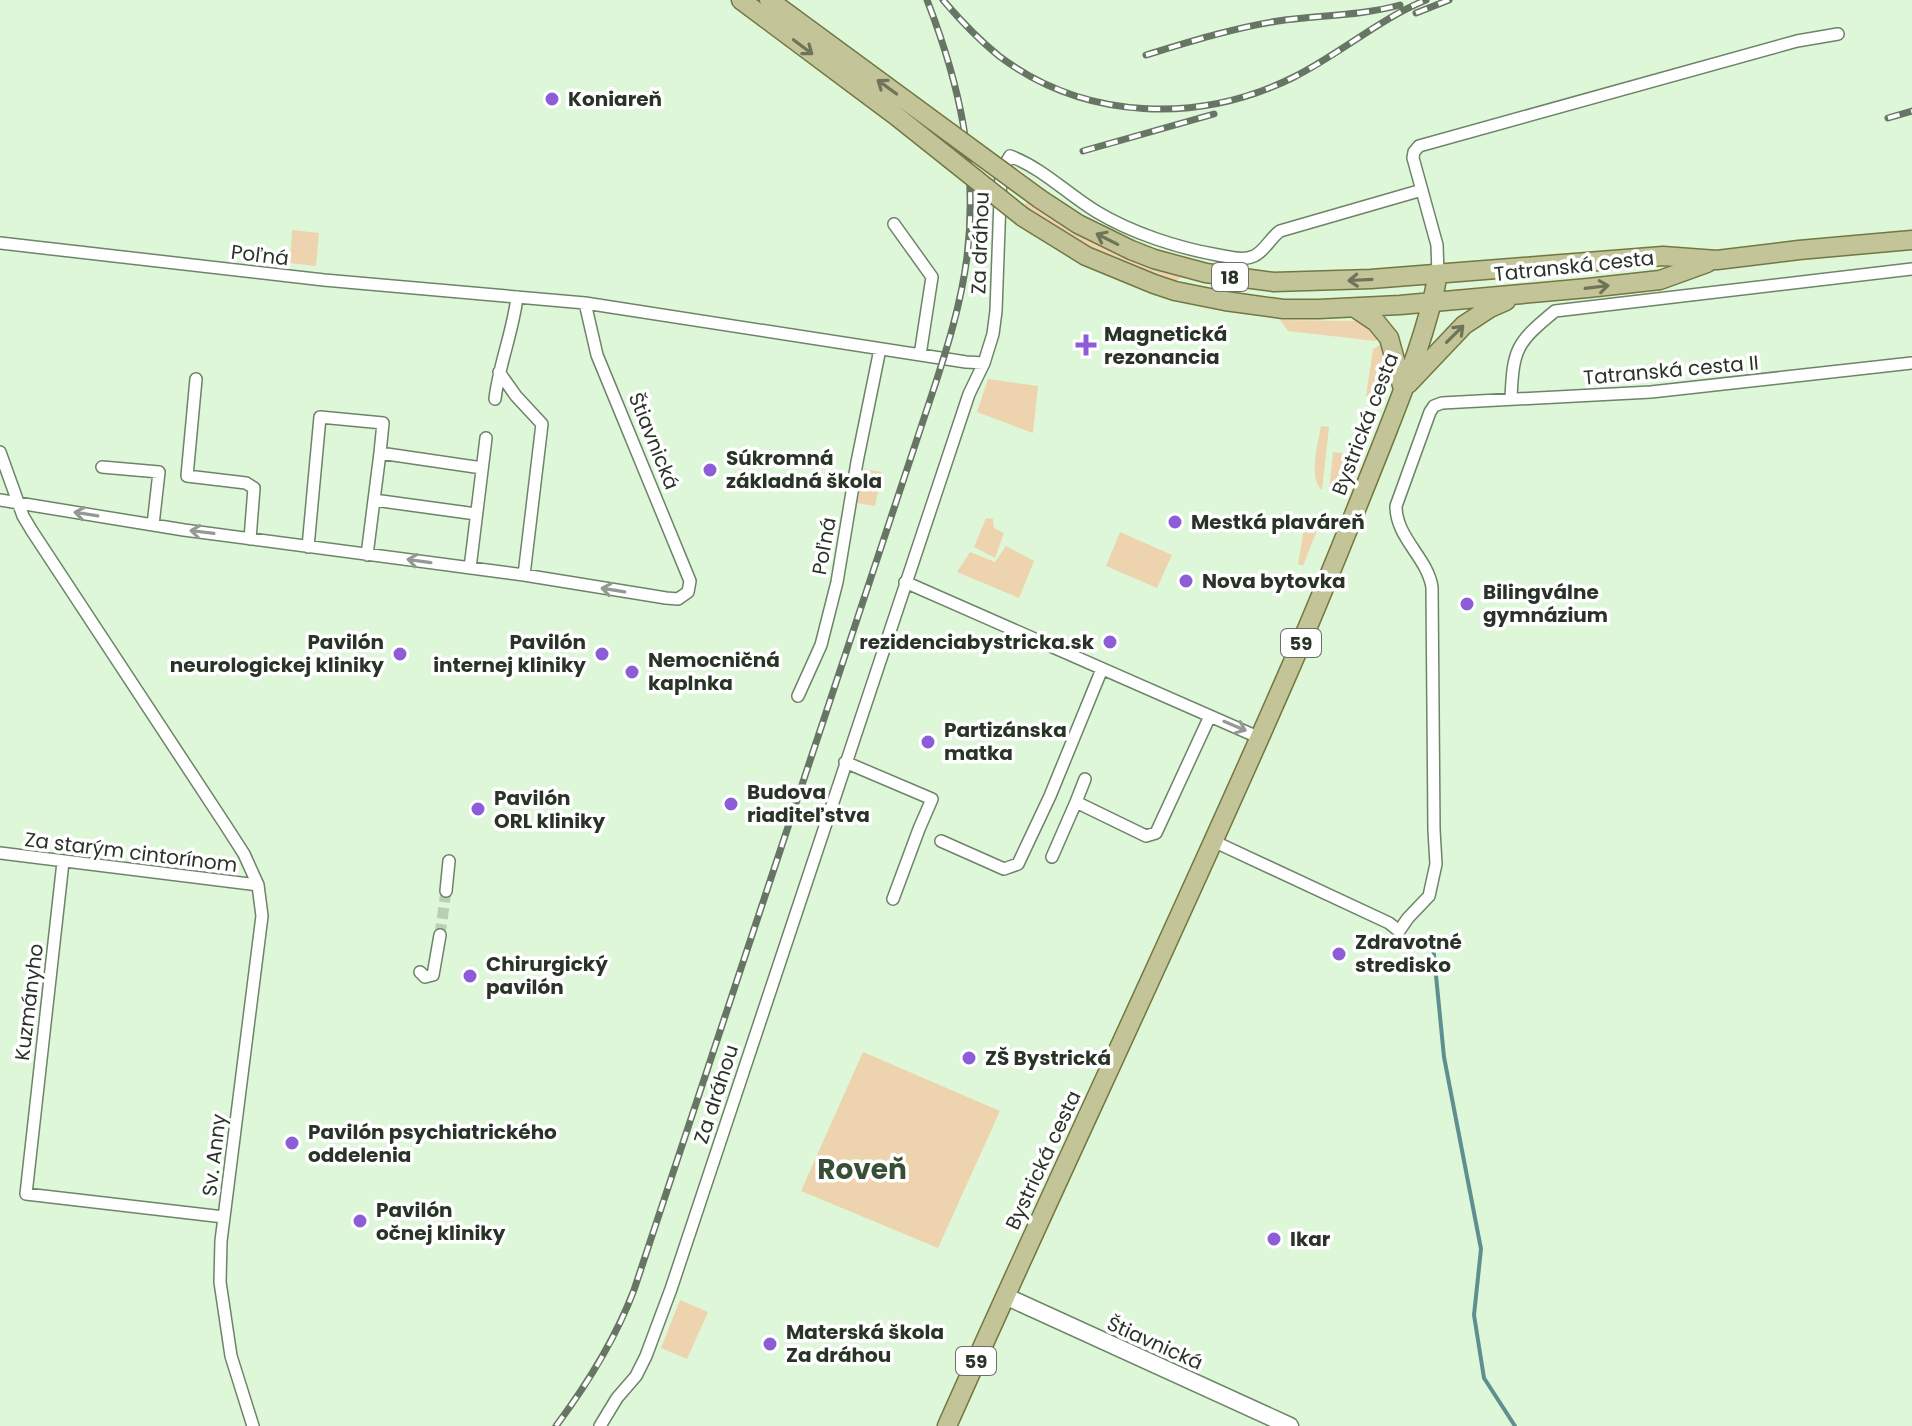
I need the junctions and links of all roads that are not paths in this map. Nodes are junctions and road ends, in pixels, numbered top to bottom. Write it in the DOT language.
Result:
graph roads {
  1 [pos="741,0"];
  2 [pos="769,0"];
  3 [pos="1838,34"];
  4 [pos="1422,190"];
  5 [pos="894,224"];
  6 [pos="1912,240"];
  7 [pos="0,243"];
  8 [pos="1717,260"];
  9 [pos="1912,269"];
  10 [pos="1438,274"];
  11 [pos="1519,295"];
  12 [pos="517,297"];
  13 [pos="1433,302"];
  14 [pos="585,303"];
  15 [pos="1355,308"];
  16 [pos="880,349"];
  17 [pos="920,355"];
  18 [pos="984,363"];
  19 [pos="1912,363"];
  20 [pos="499,372"];
  21 [pos="196,379"];
  22 [pos="1403,389"];
  23 [pos="495,399"];
  24 [pos="1511,399"];
  25 [pos="486,438"];
  26 [pos="0,452"];
  27 [pos="380,453"];
  28 [pos="102,467"];
  29 [pos="482,468"];
  30 [pos="0,500"];
  31 [pos="374,500"];
  32 [pos="18,503"];
  33 [pos="476,514"];
  34 [pos="153,525"];
  35 [pos="250,539"];
  36 [pos="308,547"];
  37 [pos="367,555"];
  38 [pos="470,568"];
  39 [pos="524,575"];
  40 [pos="905,582"];
  41 [pos="1102,669"];
  42 [pos="798,696"];
  43 [pos="1210,716"];
  44 [pos="1260,738"];
  45 [pos="845,762"];
  46 [pos="1085,779"];
  47 [pos="1076,802"];
  48 [pos="1213,841"];
  49 [pos="944,842"];
  50 [pos="0,853"];
  51 [pos="1052,857"];
  52 [pos="449,861"];
  53 [pos="63,862"];
  54 [pos="258,885"];
  55 [pos="446,891"];
  56 [pos="893,899"];
  57 [pos="440,935"];
  58 [pos="420,972"];
  59 [pos="224,1217"];
  60 [pos="1005,1296"];
  61 [pos="253,1426"];
  62 [pos="600,1426"];
  63 [pos="947,1426"];
  64 [pos="1290,1426"];
  1 -- 15 [label="main road, 18, one-way, bridge"];
  10 -- 2 [label="main road, 18, one-way, bridge"];
  3 -- 4 [label="street"];
  4 -- 10 [label="street"];
  4 -- 18 [label="street, Za dráhou"];
  5 -- 17 [label="street"];
  6 -- 8 [label="main road, Tatranská cesta / 18"];
  7 -- 12 [label="street, Poľná"];
  8 -- 10 [label="main road, Tatranská cesta / 18"];
  11 -- 8 [label="main road, Tatranská cesta / 18, one-way"];
  9 -- 24 [label="street"];
  10 -- 13 [label="main road, Bystrická cesta"];
  11 -- 13 [label="main road, Tatranská cesta / 18"];
  22 -- 11 [label="main road, one-way"];
  12 -- 14 [label="street, Poľná"];
  12 -- 20 [label="street"];
  13 -- 15 [label="main road, 18"];
  13 -- 22 [label="main road, Bystrická cesta / 59"];
  14 -- 16 [label="street, Poľná"];
  14 -- 39 [label="street, Štiavnická, one-way"];
  15 -- 22 [label="main road"];
  16 -- 17 [label="street, Poľná"];
  16 -- 42 [label="street, Poľná"];
  17 -- 18 [label="street, Poľná"];
  18 -- 40 [label="street, Za dráhou"];
  19 -- 24 [label="street, Tatranská cesta II"];
  20 -- 23 [label="street"];
  20 -- 39 [label="street"];
  21 -- 35 [label="street"];
  22 -- 44 [label="main road, Bystrická cesta / 59"];
  24 -- 48 [label="street, Tatranská cesta II"];
  25 -- 29 [label="street"];
  26 -- 32 [label="street"];
  27 -- 29 [label="street"];
  27 -- 31 [label="street"];
  27 -- 36 [label="street"];
  28 -- 34 [label="street"];
  29 -- 33 [label="street"];
  30 -- 32 [label="street"];
  31 -- 33 [label="street"];
  31 -- 37 [label="street"];
  34 -- 32 [label="street, one-way"];
  32 -- 54 [label="street"];
  33 -- 38 [label="street"];
  35 -- 34 [label="street, one-way"];
  35 -- 36 [label="street"];
  36 -- 37 [label="street"];
  38 -- 37 [label="street, one-way"];
  38 -- 39 [label="street"];
  40 -- 41 [label="street"];
  40 -- 45 [label="street, Za dráhou"];
  41 -- 43 [label="street"];
  41 -- 49 [label="street"];
  43 -- 44 [label="street, one-way"];
  43 -- 47 [label="street"];
  44 -- 48 [label="main road, Bystrická cesta / 59"];
  45 -- 56 [label="street"];
  45 -- 62 [label="street, Za dráhou"];
  46 -- 47 [label="street"];
  47 -- 51 [label="street"];
  48 -- 60 [label="main road, Bystrická cesta / 59"];
  50 -- 53 [label="street, Za starým cintorínom"];
  52 -- 55 [label="street"];
  53 -- 54 [label="street, Za starým cintorínom"];
  53 -- 59 [label="street, Kuzmányho"];
  54 -- 59 [label="street, Sv. Anny"];
  57 -- 58 [label="street"];
  59 -- 61 [label="street, Sv. Anny"];
  60 -- 63 [label="main road, Bystrická cesta / 59"];
  60 -- 64 [label="street, Štiavnická"];
}
